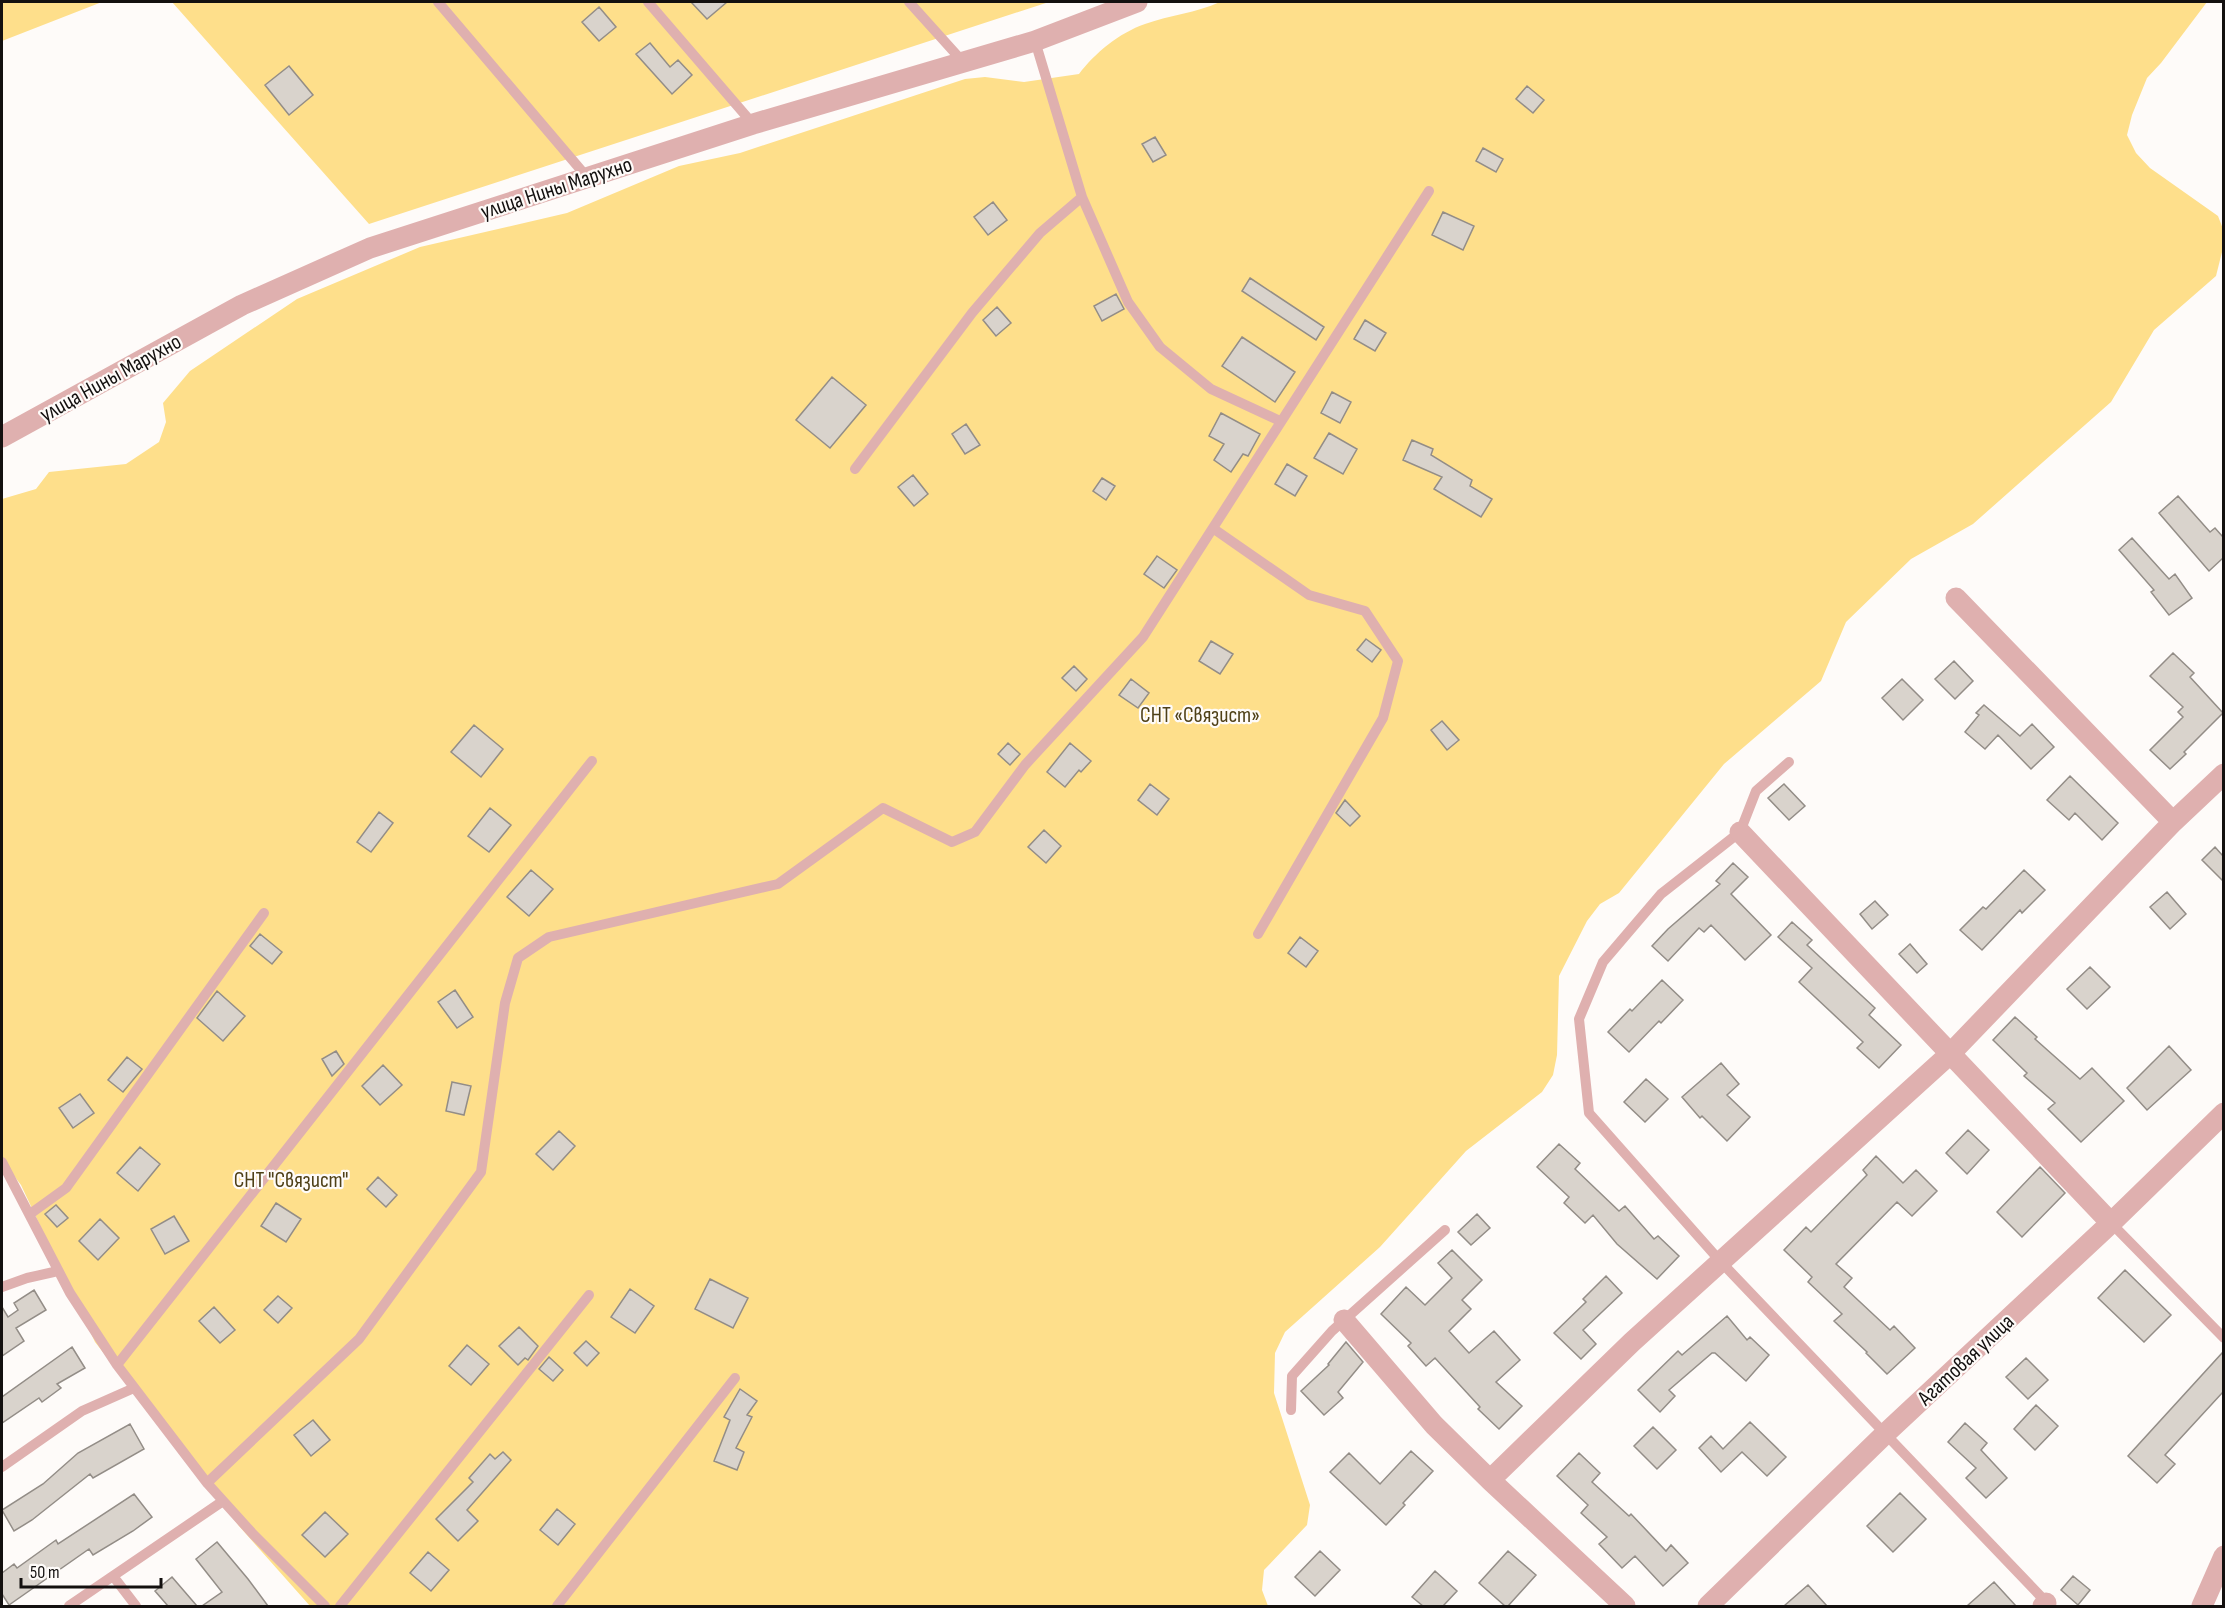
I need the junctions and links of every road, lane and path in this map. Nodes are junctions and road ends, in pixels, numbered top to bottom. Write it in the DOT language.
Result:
graph roads {
  1 [pos="438,2"];
  2 [pos="648,2"];
  3 [pos="909,2"];
  4 [pos="1137,2"];
  5 [pos="1035,41"];
  6 [pos="964,63"];
  7 [pos="753,124"];
  8 [pos="586,176"];
  9 [pos="1429,190"];
  10 [pos="1082,197"];
  11 [pos="1280,422"];
  12 [pos="2,437"];
  13 [pos="855,469"];
  14 [pos="1214,529"];
  15 [pos="1956,598"];
  16 [pos="592,761"];
  17 [pos="1789,762"];
  18 [pos="2223,774"];
  19 [pos="2173,822"];
  20 [pos="1740,832"];
  21 [pos="264,913"];
  22 [pos="1258,934"];
  23 [pos="1950,1054"];
  24 [pos="2223,1113"];
  25 [pos="2,1162"];
  26 [pos="30,1214"];
  27 [pos="2110,1223"];
  28 [pos="1445,1230"];
  29 [pos="1721,1262"];
  30 [pos="58,1271"];
  31 [pos="2,1287"];
  32 [pos="589,1295"];
  33 [pos="1344,1320"];
  34 [pos="2223,1338"];
  35 [pos="117,1365"];
  36 [pos="735,1378"];
  37 [pos="134,1388"];
  38 [pos="1291,1410"];
  39 [pos="1886,1433"];
  40 [pos="2,1467"];
  41 [pos="1490,1480"];
  42 [pos="207,1483"];
  43 [pos="223,1501"];
  44 [pos="2223,1556"];
  45 [pos="113,1576"];
  46 [pos="2046,1605"];
  47 [pos="69,1606"];
  48 [pos="136,1606"];
  49 [pos="325,1606"];
  50 [pos="340,1606"];
  51 [pos="556,1606"];
  52 [pos="1624,1606"];
  53 [pos="1708,1606"];
  54 [pos="2202,1606"];
  1 -- 8 [label="lane"];
  2 -- 7 [label="lane"];
  3 -- 6 [label="lane"];
  4 -- 5 [label="street, улица Нины Марухно"];
  5 -- 6 [label="street, улица Нины Марухно"];
  5 -- 10 [label="lane"];
  6 -- 7 [label="street, улица Нины Марухно"];
  7 -- 8 [label="street, улица Нины Марухно"];
  8 -- 12 [label="street, улица Нины Марухно"];
  9 -- 11 [label="lane"];
  10 -- 11 [label="lane"];
  10 -- 13 [label="lane"];
  11 -- 14 [label="lane"];
  14 -- 22 [label="lane"];
  14 -- 42 [label="lane"];
  15 -- 19 [label="street"];
  16 -- 35 [label="lane"];
  17 -- 20 [label="lane"];
  18 -- 19 [label="street"];
  19 -- 23 [label="street"];
  20 -- 23 [label="street"];
  20 -- 29 [label="lane"];
  21 -- 26 [label="lane"];
  23 -- 27 [label="street"];
  23 -- 29 [label="street"];
  24 -- 27 [label="street, Агатовая улица"];
  25 -- 26 [label="lane"];
  26 -- 30 [label="lane"];
  27 -- 34 [label="lane"];
  27 -- 39 [label="street, Агатовая улица"];
  28 -- 33 [label="lane"];
  29 -- 39 [label="lane"];
  29 -- 41 [label="street"];
  30 -- 31 [label="lane"];
  30 -- 35 [label="lane"];
  32 -- 50 [label="lane"];
  33 -- 38 [label="lane"];
  33 -- 41 [label="street"];
  35 -- 37 [label="lane"];
  36 -- 51 [label="lane"];
  37 -- 40 [label="lane"];
  37 -- 42 [label="lane"];
  39 -- 46 [label="lane"];
  39 -- 53 [label="street, Агатовая улица"];
  41 -- 52 [label="street"];
  42 -- 43 [label="lane"];
  43 -- 45 [label="lane"];
  43 -- 49 [label="lane"];
  44 -- 54 [label="street"];
  45 -- 47 [label="lane"];
  45 -- 48 [label="lane"];
}
